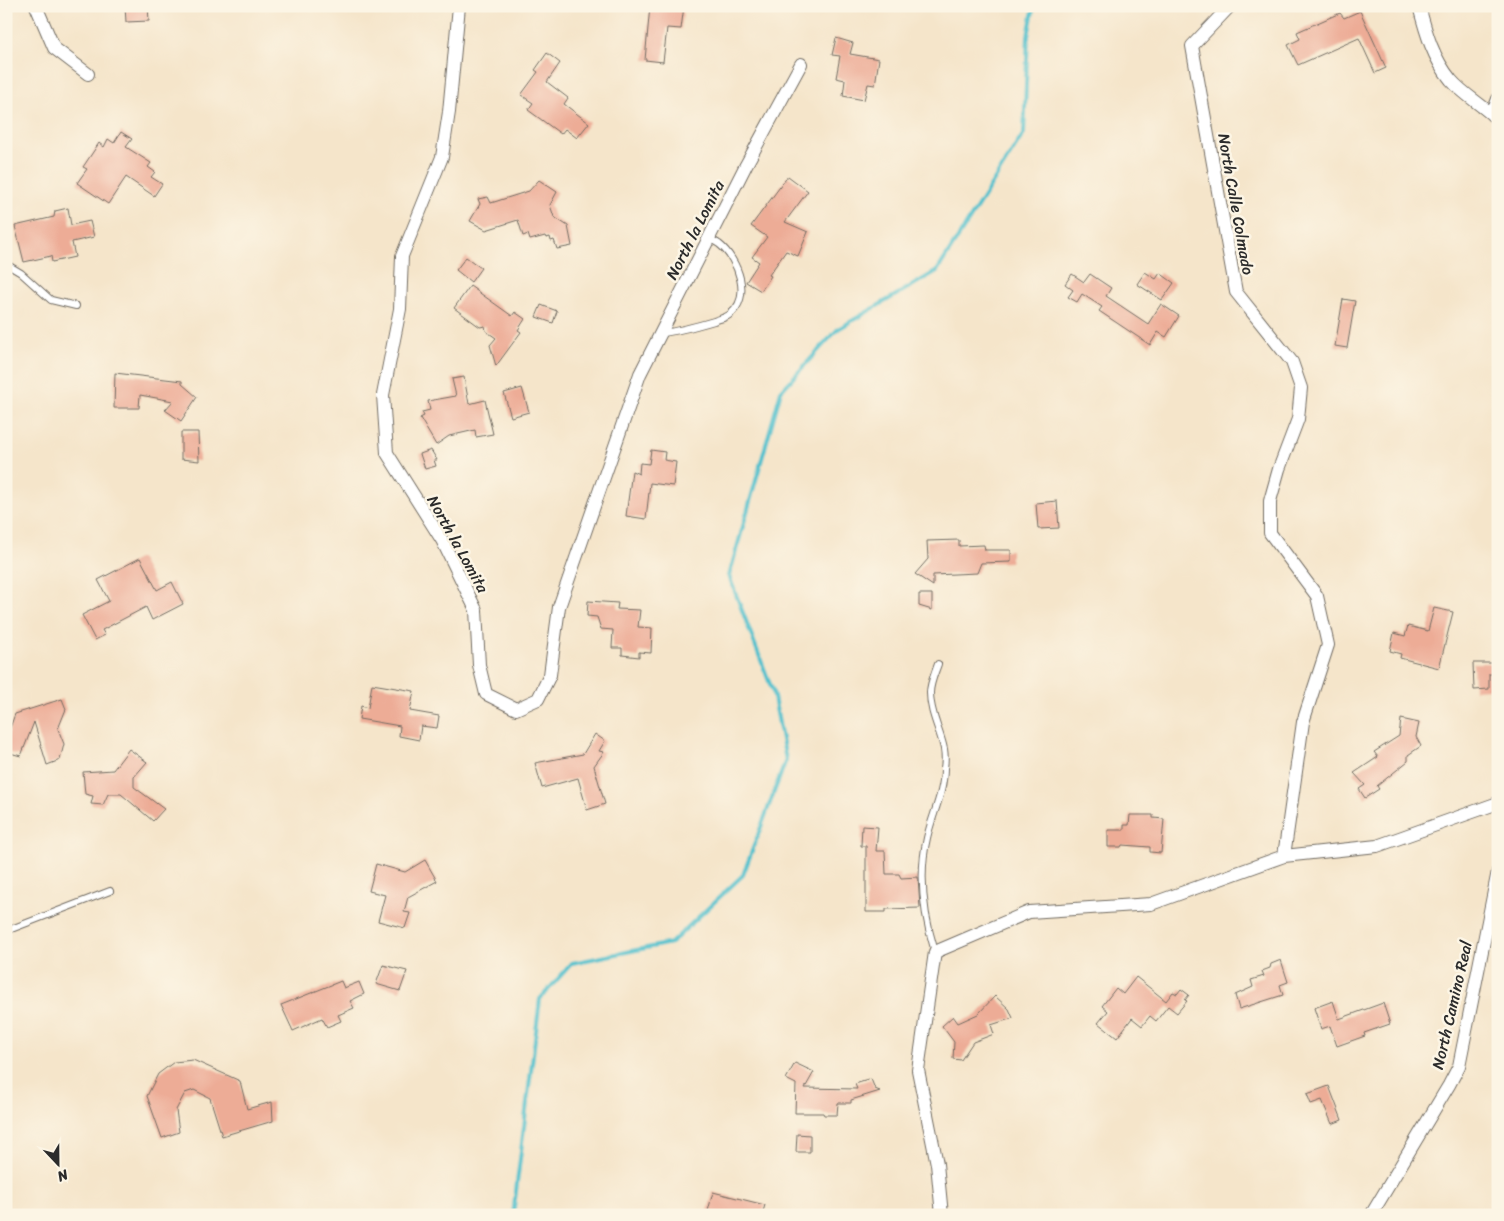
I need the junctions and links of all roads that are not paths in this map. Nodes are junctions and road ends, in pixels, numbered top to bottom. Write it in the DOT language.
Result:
graph roads {
  1 [pos="36,6"];
  2 [pos="459,6"];
  3 [pos="1230,6"];
  4 [pos="1419,6"];
  5 [pos="801,64"];
  6 [pos="88,74"];
  7 [pos="1498,98"];
  8 [pos="1495,118"];
  9 [pos="709,238"];
  10 [pos="6,264"];
  11 [pos="76,306"];
  12 [pos="660,333"];
  13 [pos="938,664"];
  14 [pos="1498,803"];
  15 [pos="1284,856"];
  16 [pos="1497,874"];
  17 [pos="110,891"];
  18 [pos="6,931"];
  19 [pos="935,952"];
  20 [pos="942,1215"];
  21 [pos="1371,1215"];
  1 -- 6 [label="street"];
  2 -- 12 [label="street, North la Lomita"];
  3 -- 15 [label="street, North Calle Colmado"];
  4 -- 8 [label="street"];
  5 -- 9 [label="street, North la Lomita"];
  7 -- 8 [label="street"];
  9 -- 12 [label="street, North la Lomita"];
  9 -- 12 [label="lane"];
  10 -- 11 [label="lane"];
  13 -- 19 [label="lane"];
  14 -- 15 [label="street"];
  15 -- 19 [label="street"];
  16 -- 21 [label="street, North Camino Real"];
  17 -- 18 [label="lane"];
  19 -- 20 [label="street"];
}
